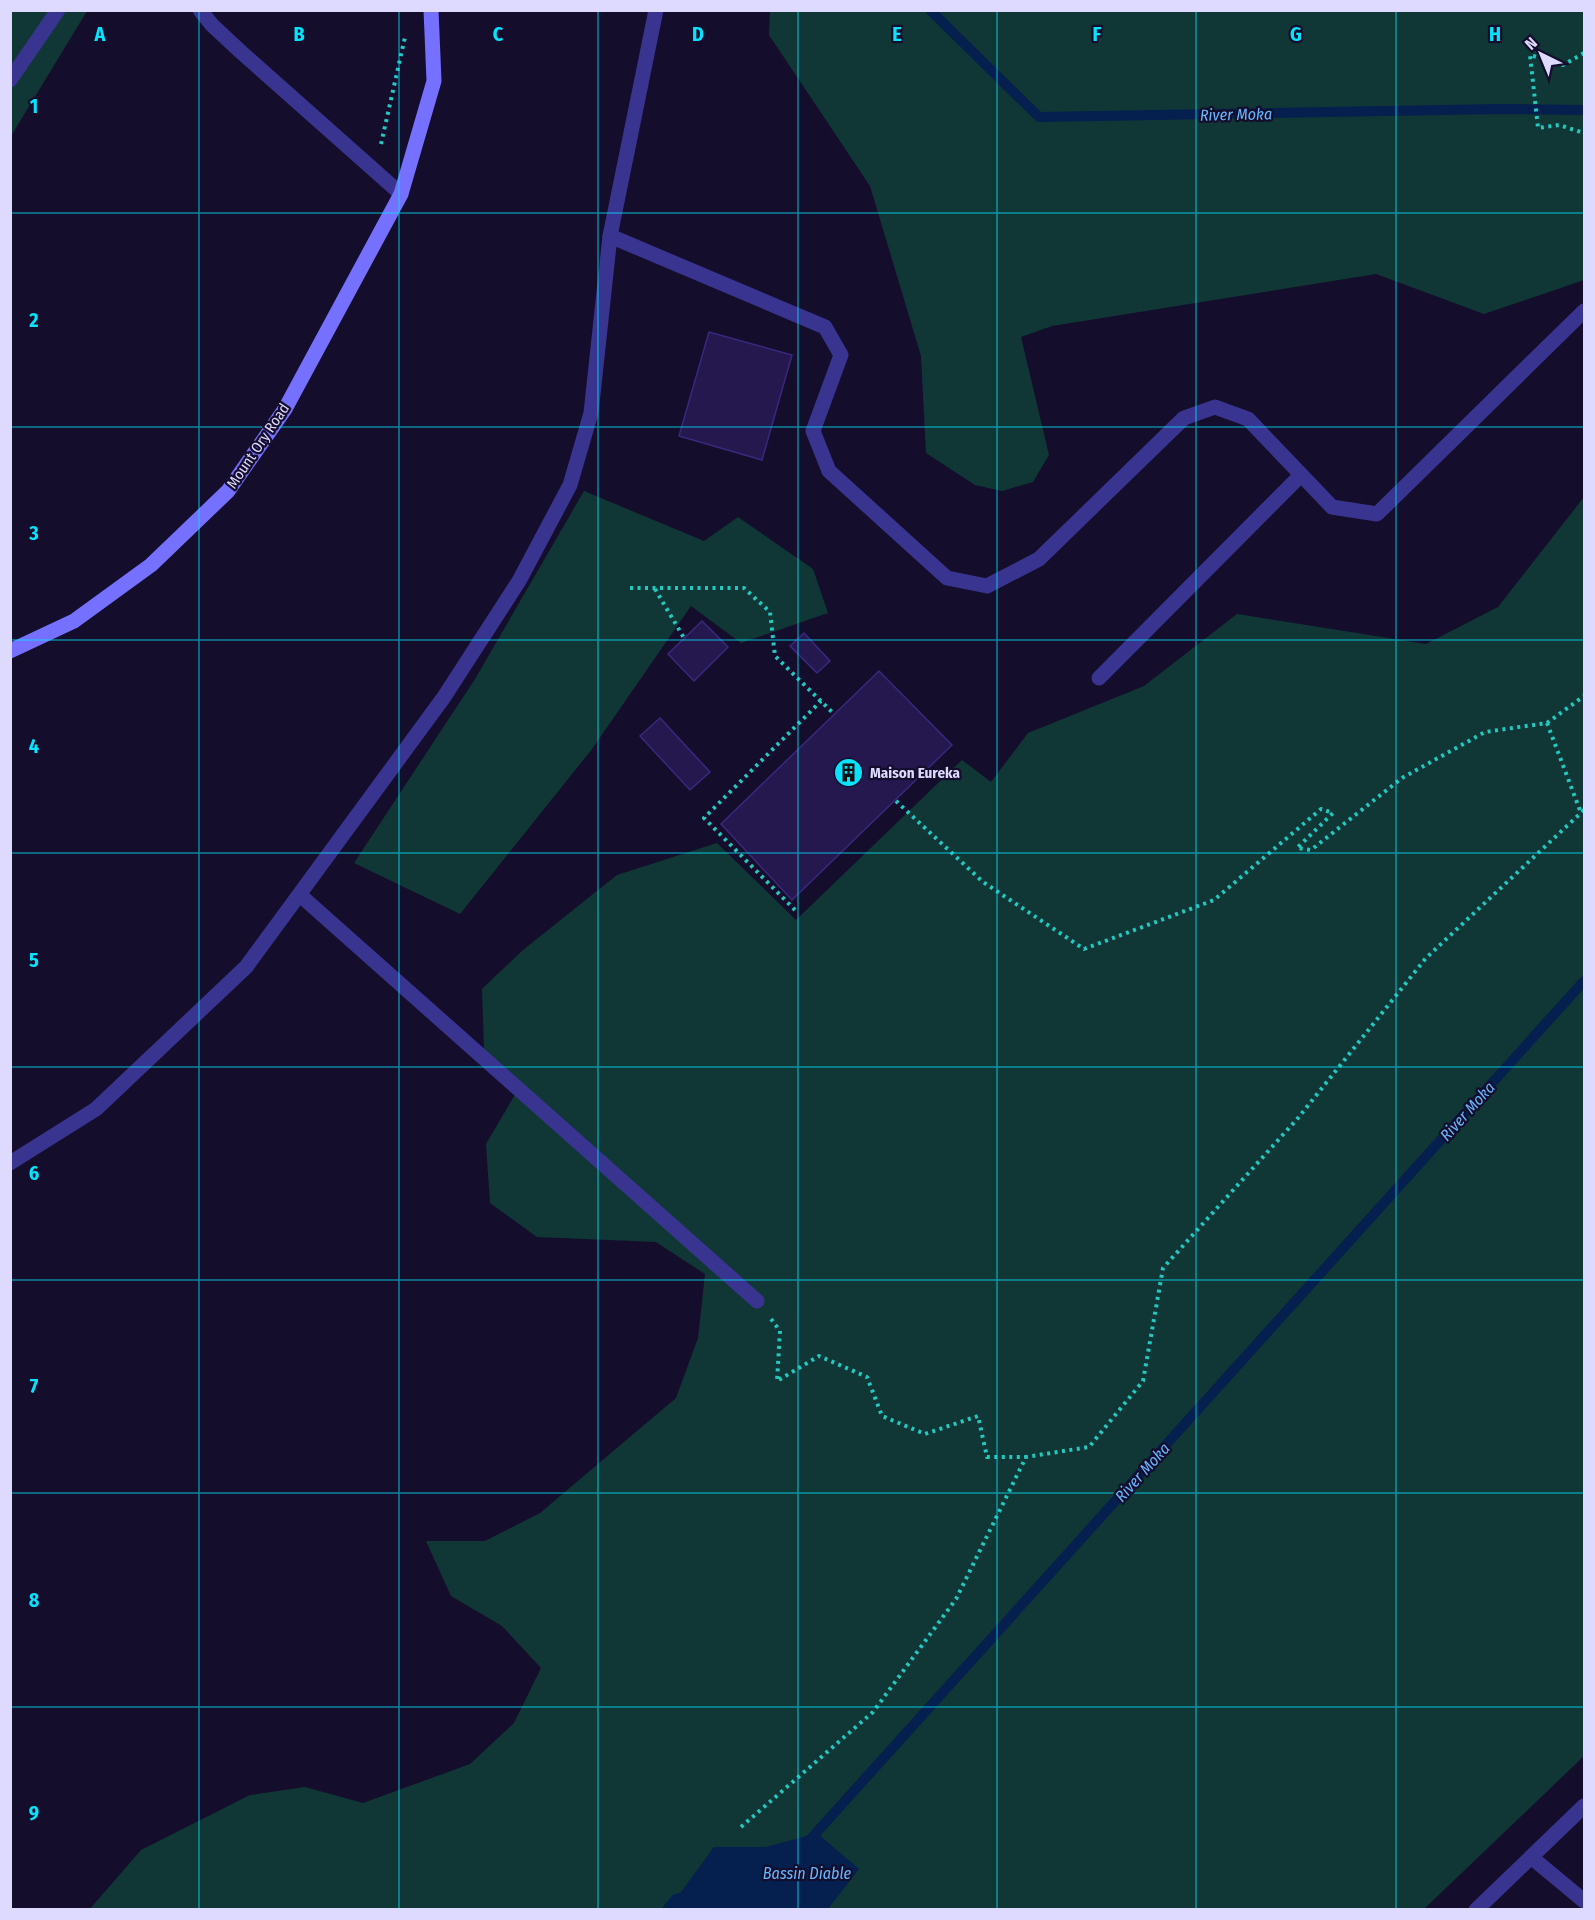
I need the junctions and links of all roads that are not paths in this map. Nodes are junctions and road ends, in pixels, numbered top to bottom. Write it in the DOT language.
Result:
graph roads {
  1 [pos="58,10"];
  2 [pos="200,10"];
  3 [pos="431,10"];
  4 [pos="656,10"];
  5 [pos="10,80"];
  6 [pos="401,194"];
  7 [pos="610,236"];
  8 [pos="1584,311"];
  9 [pos="1301,475"];
  10 [pos="10,651"];
  11 [pos="1099,678"];
  12 [pos="300,895"];
  13 [pos="10,1163"];
  14 [pos="757,1301"];
  15 [pos="1584,1806"];
  16 [pos="1531,1857"];
  17 [pos="1584,1900"];
  18 [pos="1476,1910"];
  1 -- 5 [label="street"];
  2 -- 6 [label="street"];
  3 -- 6 [label="main road, Mount Ory Road"];
  4 -- 7 [label="street"];
  6 -- 10 [label="main road, Mount Ory Road"];
  7 -- 9 [label="street"];
  7 -- 12 [label="street"];
  8 -- 9 [label="street"];
  9 -- 11 [label="street"];
  12 -- 13 [label="street"];
  12 -- 14 [label="street"];
  15 -- 16 [label="street"];
  16 -- 17 [label="street"];
  16 -- 18 [label="street"];
}
